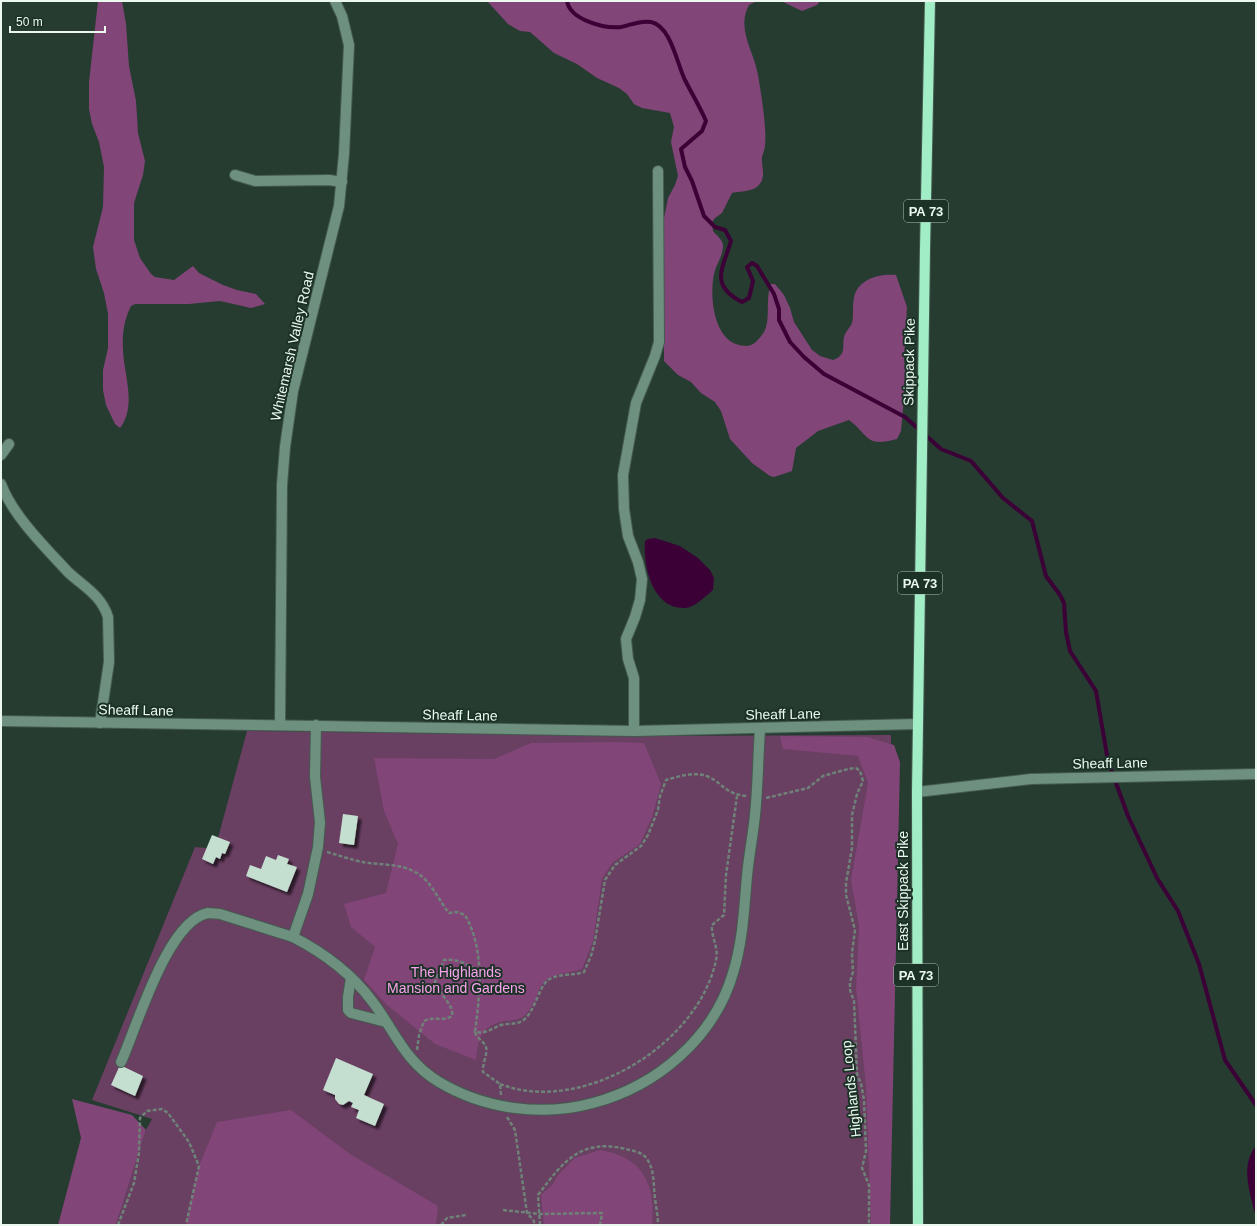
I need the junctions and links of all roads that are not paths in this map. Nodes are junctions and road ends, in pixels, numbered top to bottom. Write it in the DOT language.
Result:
graph roads {
  1 [pos="335,1"];
  2 [pos="930,1"];
  3 [pos="658,171"];
  4 [pos="235,174"];
  5 [pos="342,182"];
  6 [pos="9,444"];
  7 [pos="1,455"];
  8 [pos="1,484"];
  9 [pos="1,721"];
  10 [pos="100,723"];
  11 [pos="918,724"];
  12 [pos="280,725"];
  13 [pos="316,725"];
  14 [pos="760,729"];
  15 [pos="634,731"];
  16 [pos="1256,774"];
  17 [pos="917,792"];
  18 [pos="293,937"];
  19 [pos="351,978"];
  20 [pos="386,1022"];
  21 [pos="121,1062"];
  22 [pos="918,1225"];
  1 -- 5 [label="street, Whitemarsh Valley Road"];
  2 -- 11 [label="main road, Skippack Pike / PA 73"];
  3 -- 15 [label="street"];
  4 -- 5 [label="street"];
  5 -- 12 [label="street, Whitemarsh Valley Road"];
  6 -- 7 [label="street"];
  8 -- 10 [label="street"];
  9 -- 10 [label="street, Sheaff Lane"];
  10 -- 12 [label="street, Sheaff Lane"];
  11 -- 14 [label="street, Sheaff Lane"];
  11 -- 17 [label="main road, East Skippack Pike / PA 73"];
  12 -- 13 [label="street, Sheaff Lane"];
  13 -- 15 [label="street, Sheaff Lane"];
  13 -- 18 [label="street"];
  14 -- 15 [label="street, Sheaff Lane"];
  14 -- 20 [label="street"];
  16 -- 17 [label="street, Sheaff Lane"];
  17 -- 22 [label="main road, East Skippack Pike / PA 73"];
  18 -- 19 [label="street"];
  18 -- 21 [label="street"];
  19 -- 20 [label="street"];
  19 -- 20 [label="street"];
}
